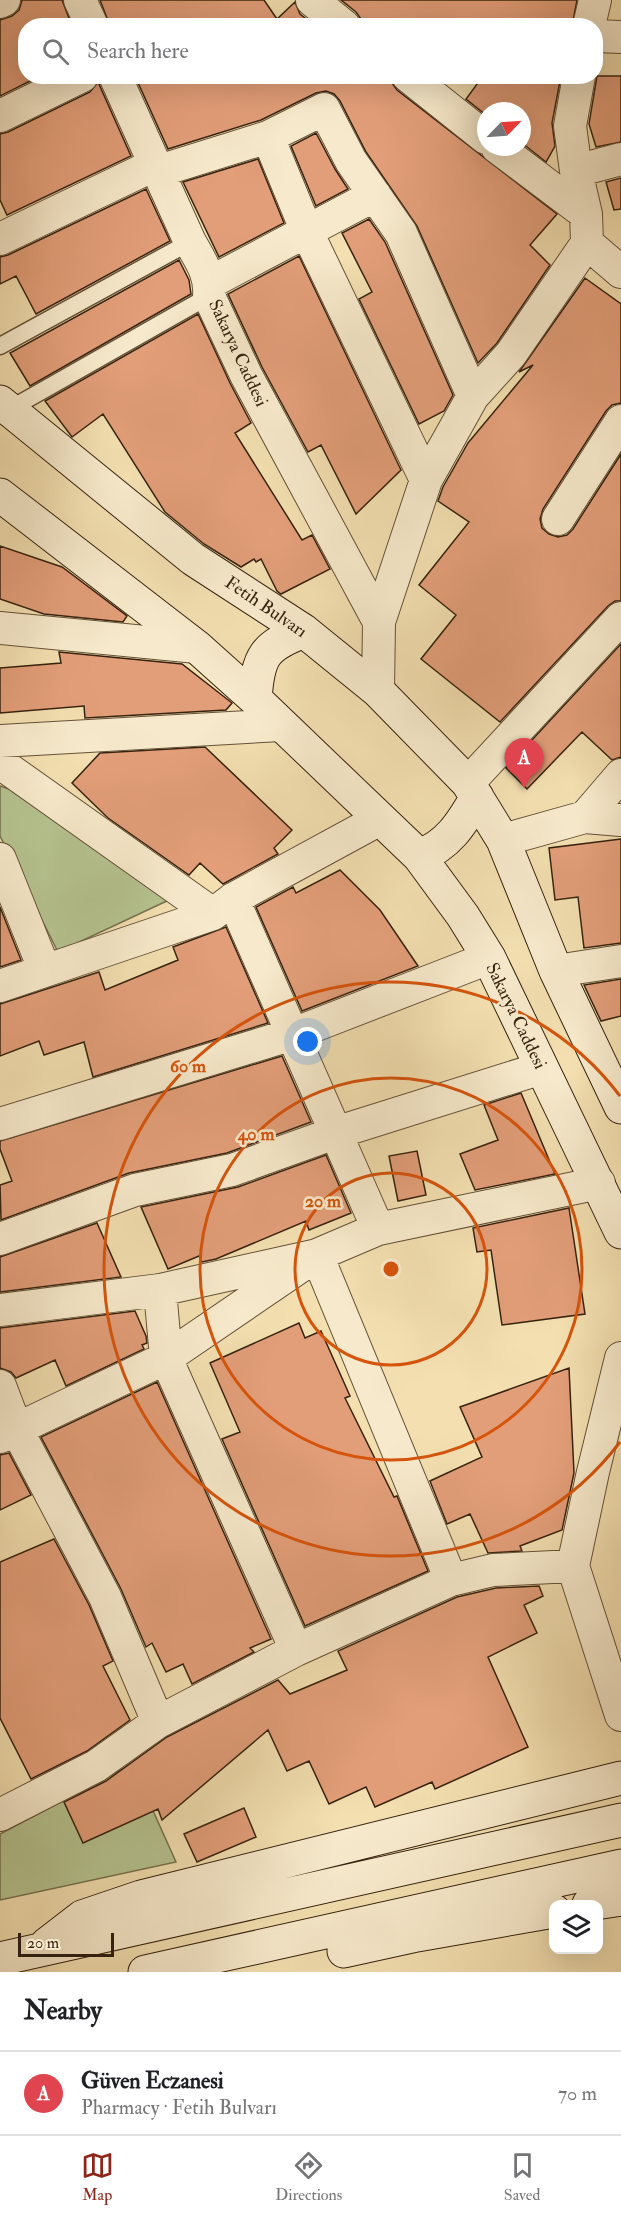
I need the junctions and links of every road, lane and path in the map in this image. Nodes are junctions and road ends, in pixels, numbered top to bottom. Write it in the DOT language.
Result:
graph roads {
  1 [pos="80,0"];
  2 [pos="312,0"];
  3 [pos="595,0"];
  4 [pos="88,18"];
  5 [pos="334,18"];
  6 [pos="591,18"];
  7 [pos="603,36"];
  8 [pos="621,37"];
  9 [pos="66,84"];
  10 [pos="119,84"];
  11 [pos="418,84"];
  12 [pos="578,84"];
  13 [pos="0,116"];
  14 [pos="477,131"];
  15 [pos="268,137"];
  16 [pos="507,156"];
  17 [pos="621,159"];
  18 [pos="158,168"];
  19 [pos="576,171"];
  20 [pos="375,195"];
  21 [pos="587,229"];
  22 [pos="307,232"];
  23 [pos="0,239"];
  24 [pos="190,242"];
  25 [pos="621,272"];
  26 [pos="210,289"];
  27 [pos="0,346"];
  28 [pos="473,396"];
  29 [pos="5,405"];
  30 [pos="621,421"];
  31 [pos="426,480"];
  32 [pos="0,495"];
  33 [pos="558,519"];
  34 [pos="621,618"];
  35 [pos="379,622"];
  36 [pos="0,628"];
  37 [pos="304,632"];
  38 [pos="197,647"];
  39 [pos="378,691"];
  40 [pos="255,699"];
  41 [pos="281,725"];
  42 [pos="0,741"];
  43 [pos="0,763"];
  44 [pos="621,775"];
  45 [pos="473,790"];
  46 [pos="585,817"];
  47 [pos="380,819"];
  48 [pos="621,820"];
  49 [pos="503,840"];
  50 [pos="419,856"];
  51 [pos="0,860"];
  52 [pos="223,907"];
  53 [pos="489,958"];
  54 [pos="621,961"];
  55 [pos="45,971"];
  56 [pos="556,971"];
  57 [pos="0,986"];
  58 [pos="292,1034"];
  59 [pos="542,1068"];
  60 [pos="621,1107"];
  61 [pos="0,1124"];
  62 [pos="335,1133"];
  63 [pos="599,1183"];
  64 [pos="378,1229"];
  65 [pos="621,1232"];
  66 [pos="0,1239"];
  67 [pos="317,1255"];
  68 [pos="160,1290"];
  69 [pos="0,1310"];
  70 [pos="621,1358"];
  71 [pos="165,1359"];
  72 [pos="0,1386"];
  73 [pos="8,1432"];
  74 [pos="573,1566"];
  75 [pos="451,1580"];
  76 [pos="296,1650"];
  77 [pos="621,1715"];
  78 [pos="158,1722"];
  79 [pos="621,1778"];
  80 [pos="2,1809"];
  81 [pos="621,1820"];
  82 [pos="621,1866"];
  83 [pos="549,1912"];
  84 [pos="38,1950"];
  85 [pos="0,1959"];
  86 [pos="145,1972"];
  87 [pos="245,1972"];
  1 -- 4 [label="street"];
  2 -- 5 [label="street"];
  3 -- 6 [label="street"];
  7 -- 8 [label="street"];
  9 -- 13 [label="street"];
  10 -- 18 [label="street, Sakarya Caddesi"];
  11 -- 14 [label="street"];
  12 -- 19 [label="street"];
  15 -- 18 [label="street"];
  15 -- 20 [label="street"];
  15 -- 22 [label="street"];
  16 -- 21 [label="street"];
  17 -- 19 [label="street"];
  18 -- 23 [label="street"];
  18 -- 24 [label="street, Sakarya Caddesi"];
  19 -- 21 [label="street"];
  20 -- 22 [label="street"];
  20 -- 28 [label="street"];
  21 -- 25 [label="street"];
  21 -- 28 [label="street"];
  22 -- 26 [label="street"];
  22 -- 31 [label="street"];
  24 -- 26 [label="street, Sakarya Caddesi"];
  24 -- 27 [label="lane"];
  26 -- 29 [label="lane"];
  26 -- 35 [label="street, Sakarya Caddesi"];
  28 -- 31 [label="street"];
  29 -- 37 [label="main road, Fetih Bulvarı"];
  30 -- 33 [label="street"];
  31 -- 35 [label="street"];
  32 -- 38 [label="main road"];
  34 -- 45 [label="street"];
  35 -- 39 [label="street"];
  36 -- 38 [label="street"];
  37 -- 39 [label="main road, Fetih Bulvarı"];
  37 -- 40 [label="main road"];
  38 -- 40 [label="main road"];
  39 -- 45 [label="main road, Fetih Bulvarı"];
  40 -- 41 [label="main road"];
  41 -- 42 [label="street"];
  41 -- 47 [label="main road"];
  43 -- 52 [label="street"];
  44 -- 46 [label="street"];
  45 -- 49 [label="main road, Fetih Bulvarı"];
  45 -- 50 [label="main road"];
  46 -- 48 [label="street"];
  46 -- 49 [label="street"];
  47 -- 50 [label="main road, Sakarya Caddesi"];
  47 -- 52 [label="street"];
  49 -- 56 [label="main road"];
  50 -- 53 [label="main road, Sakarya Caddesi"];
  51 -- 55 [label="street"];
  52 -- 55 [label="street"];
  52 -- 58 [label="street"];
  53 -- 58 [label="street"];
  53 -- 59 [label="main road, Sakarya Caddesi"];
  54 -- 56 [label="street"];
  55 -- 57 [label="street"];
  56 -- 60 [label="main road"];
  58 -- 61 [label="street"];
  58 -- 62 [label="street"];
  59 -- 62 [label="street"];
  59 -- 63 [label="main road, Sakarya Caddesi"];
  62 -- 64 [label="street"];
  62 -- 66 [label="street"];
  63 -- 64 [label="street"];
  63 -- 65 [label="main road, Sakarya Caddesi"];
  64 -- 67 [label="street"];
  67 -- 68 [label="street"];
  67 -- 71 [label="street"];
  67 -- 75 [label="street"];
  68 -- 69 [label="street"];
  68 -- 71 [label="street"];
  70 -- 74 [label="street"];
  71 -- 73 [label="street"];
  71 -- 76 [label="street"];
  72 -- 73 [label="street"];
  73 -- 78 [label="street"];
  74 -- 75 [label="street"];
  74 -- 77 [label="street"];
  75 -- 76 [label="street"];
  76 -- 78 [label="street"];
  78 -- 80 [label="street"];
  79 -- 84 [label="main road"];
  81 -- 84 [label="main road"];
  82 -- 86 [label="main road"];
  83 -- 87 [label="main road"];
  84 -- 85 [label="main road"];
}
